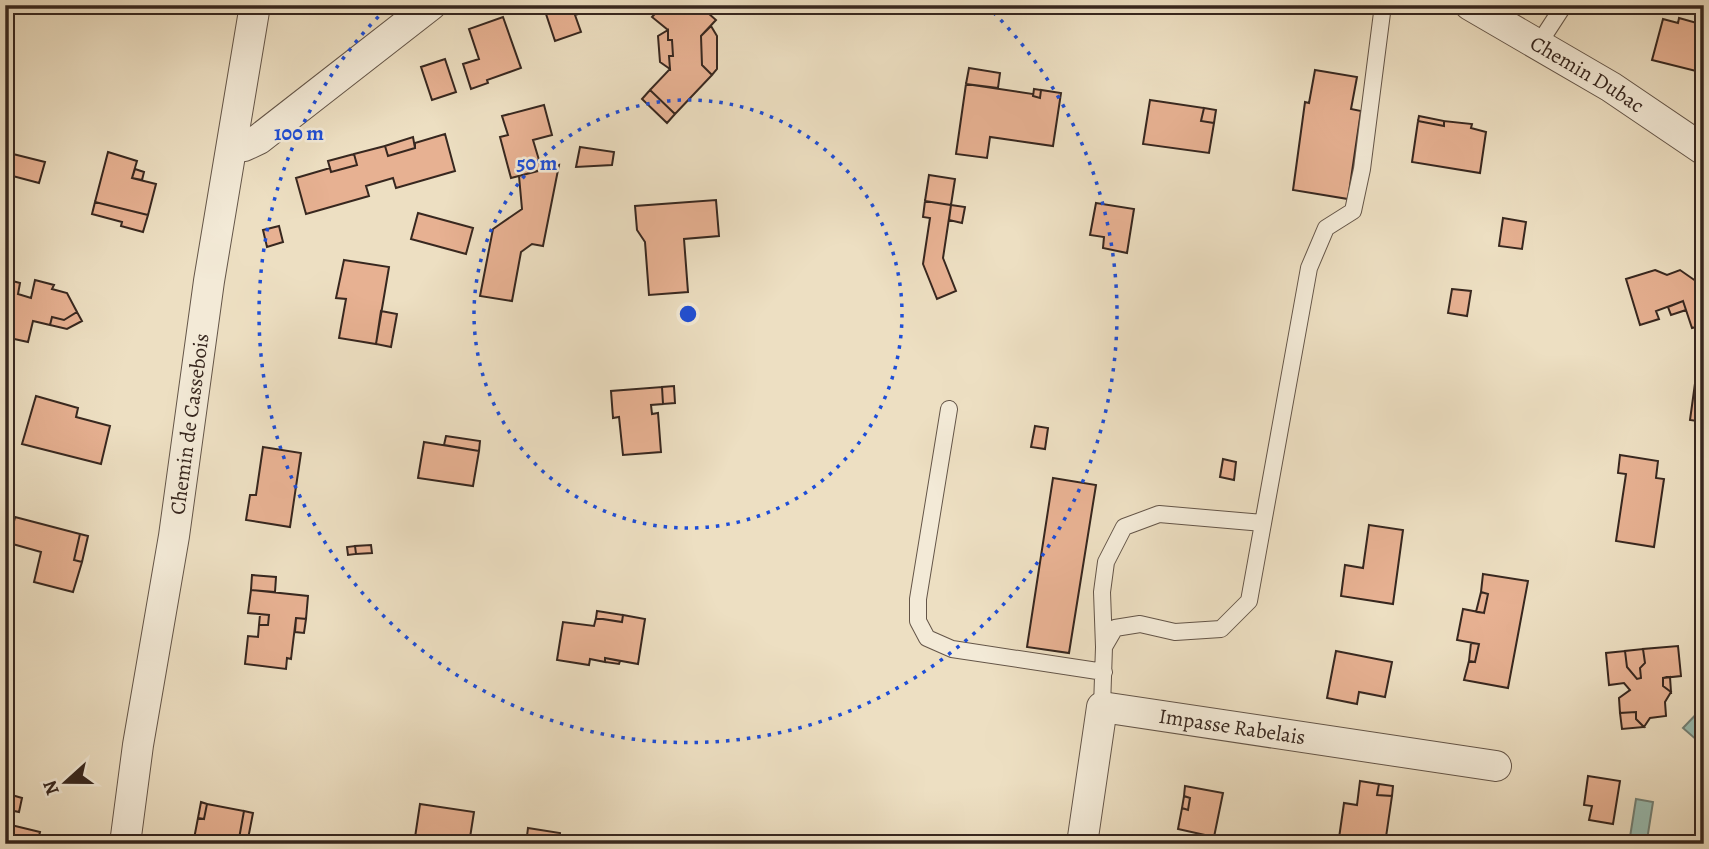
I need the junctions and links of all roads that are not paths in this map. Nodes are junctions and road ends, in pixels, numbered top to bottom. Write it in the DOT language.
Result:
graph roads {
  1 [pos="255,5"];
  2 [pos="431,5"];
  3 [pos="1383,5"];
  4 [pos="1469,5"];
  5 [pos="1564,5"];
  6 [pos="1538,45"];
  7 [pos="233,148"];
  8 [pos="1704,149"];
  9 [pos="949,409"];
  10 [pos="1263,523"];
  11 [pos="1104,647"];
  12 [pos="1104,671"];
  13 [pos="1102,707"];
  14 [pos="1496,766"];
  15 [pos="125,844"];
  16 [pos="1082,844"];
  1 -- 7 [label="street, Chemin de Cassebois"];
  2 -- 7 [label="street"];
  3 -- 10 [label="lane"];
  4 -- 6 [label="street, Chemin Dubac"];
  5 -- 6 [label="lane"];
  6 -- 8 [label="street, Chemin Dubac"];
  7 -- 15 [label="street, Chemin de Cassebois"];
  9 -- 12 [label="lane"];
  10 -- 11 [label="lane"];
  10 -- 11 [label="lane"];
  11 -- 12 [label="lane"];
  12 -- 13 [label="lane"];
  13 -- 14 [label="street, Impasse Rabelais"];
  13 -- 16 [label="street"];
}
